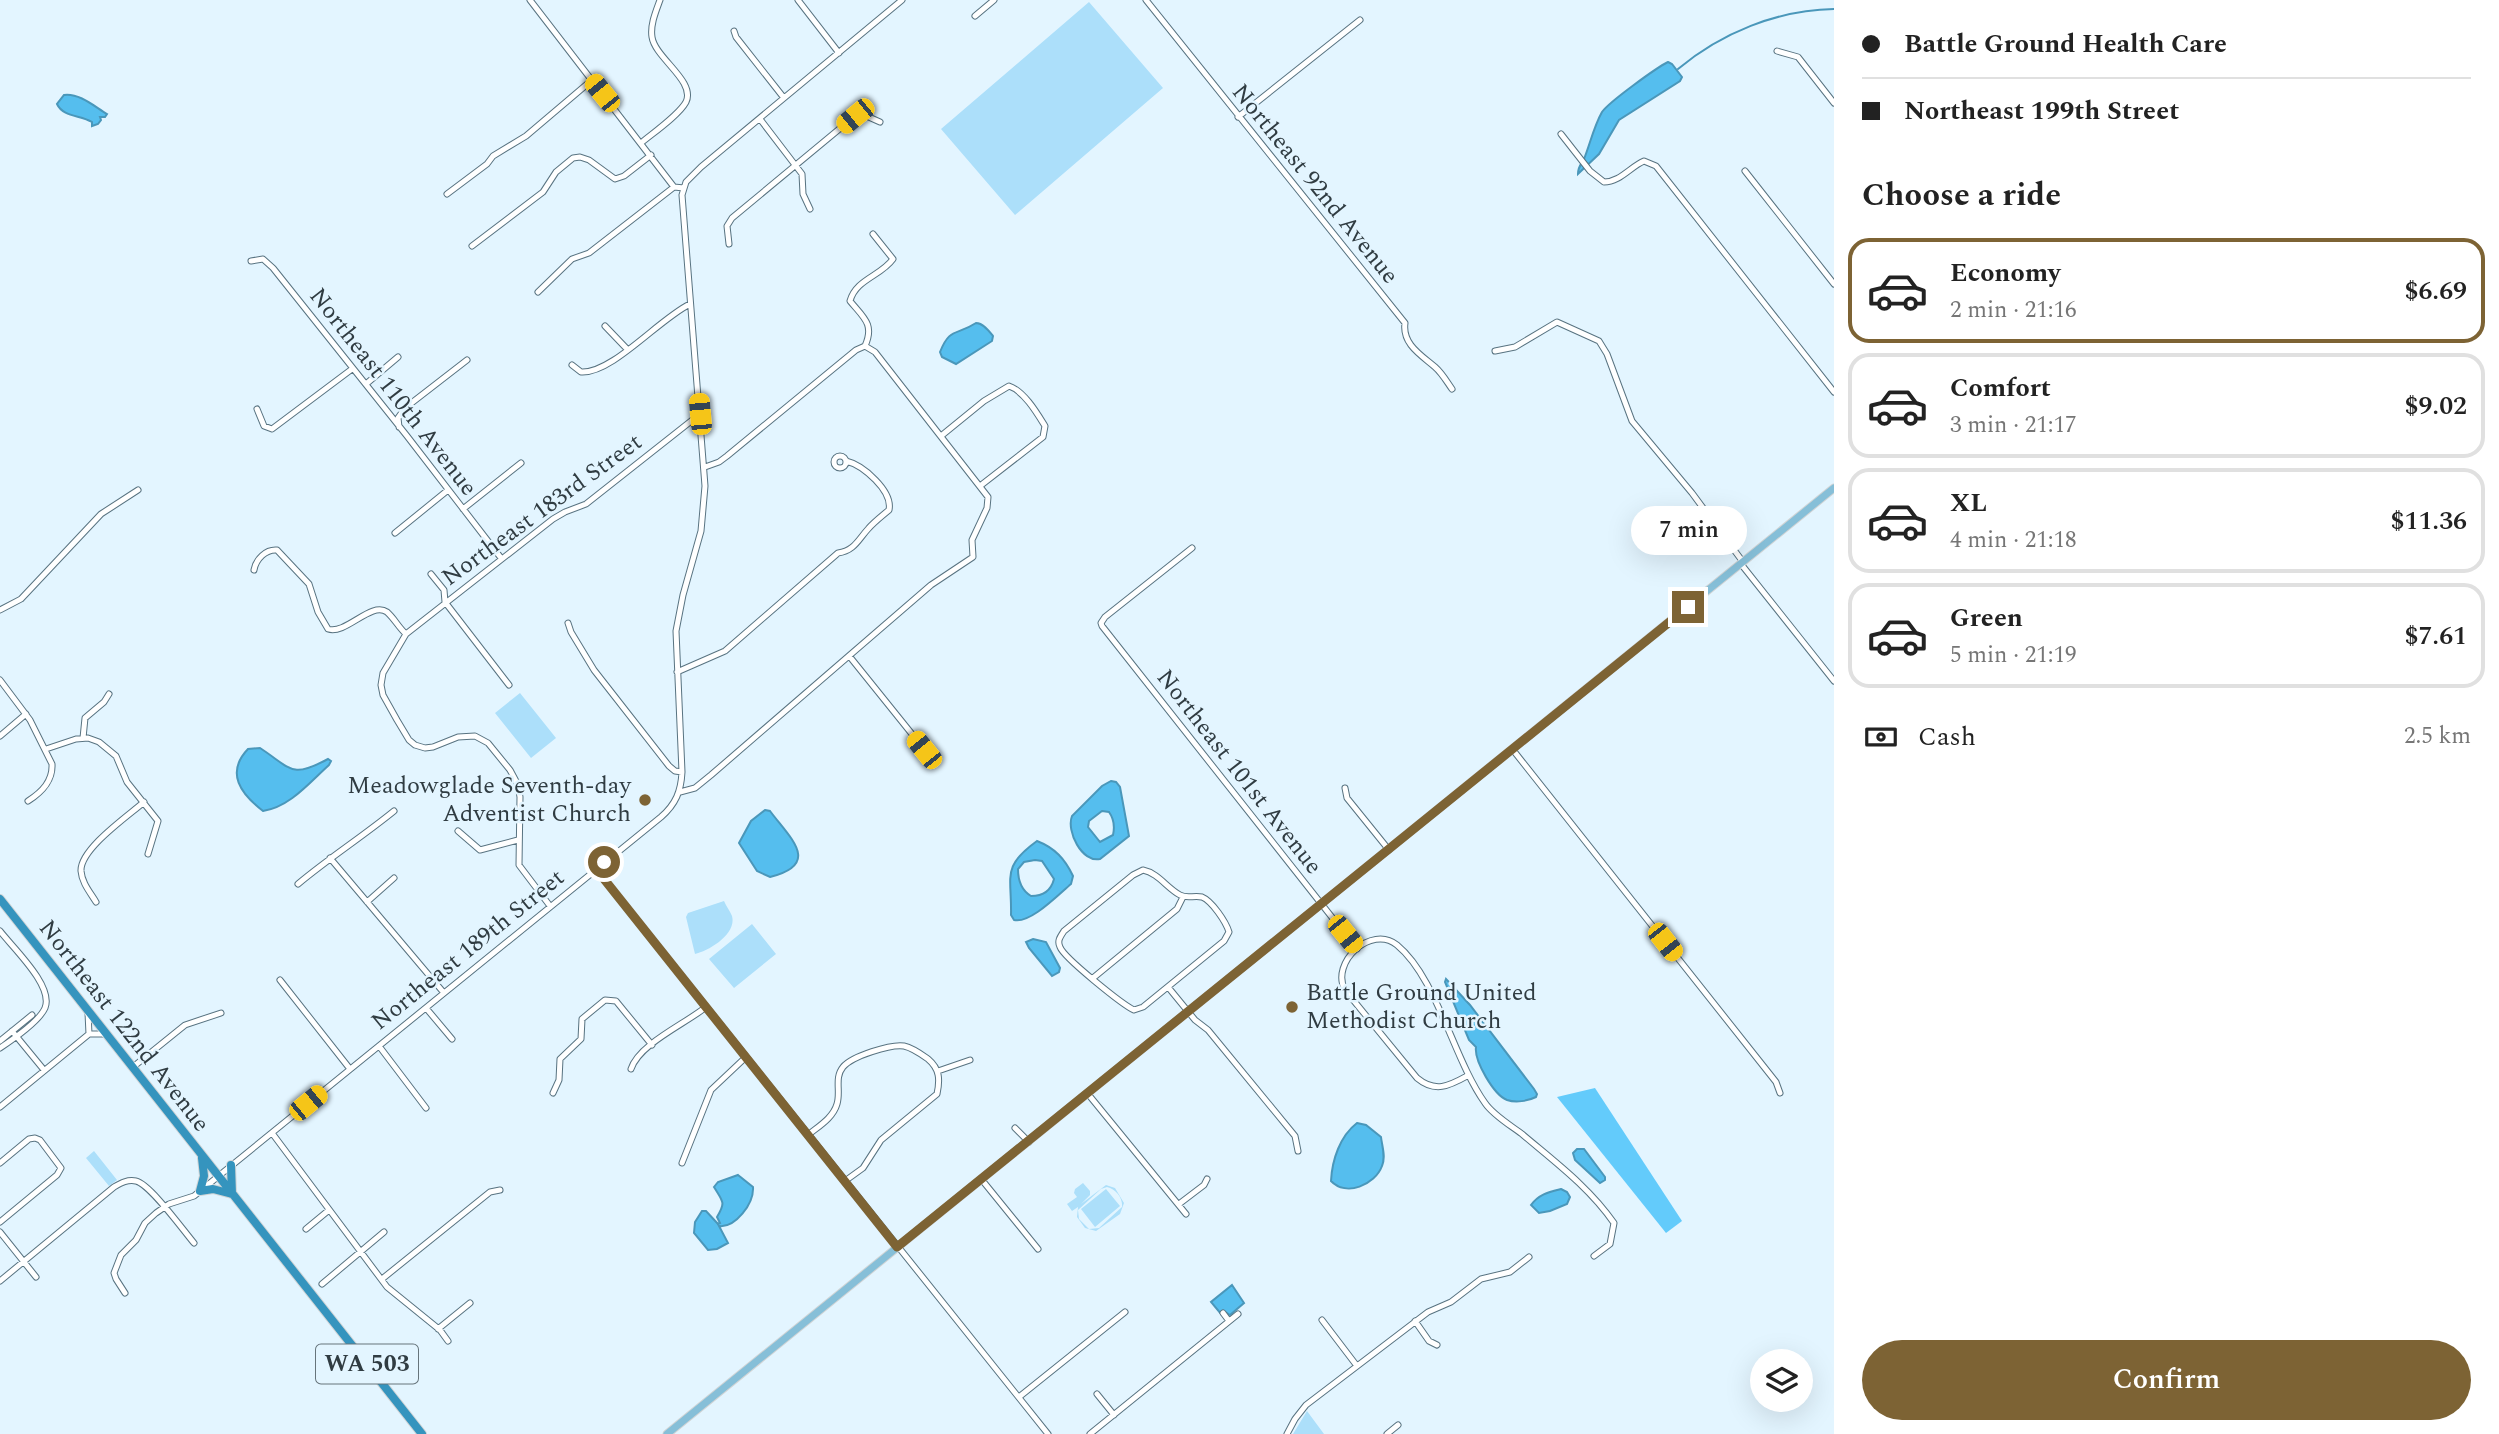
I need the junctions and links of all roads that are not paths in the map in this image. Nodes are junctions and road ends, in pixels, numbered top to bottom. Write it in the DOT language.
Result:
graph roads {
  1 [pos="530,0"];
  2 [pos="660,0"];
  3 [pos="798,0"];
  4 [pos="902,0"];
  5 [pos="994,0"];
  6 [pos="1146,0"];
  7 [pos="894,2"];
  8 [pos="975,16"];
  9 [pos="1360,20"];
  10 [pos="734,31"];
  11 [pos="1777,51"];
  12 [pos="839,53"];
  13 [pos="592,80"];
  14 [pos="784,99"];
  15 [pos="1834,103"];
  16 [pos="1238,117"];
  17 [pos="760,119"];
  18 [pos="880,122"];
  19 [pos="1561,134"];
  20 [pos="641,143"];
  21 [pos="651,155"];
  22 [pos="796,164"];
  23 [pos="1745,171"];
  24 [pos="674,187"];
  25 [pos="684,188"];
  26 [pos="447,194"];
  27 [pos="810,209"];
  28 [pos="873,234"];
  29 [pos="729,244"];
  30 [pos="472,246"];
  31 [pos="251,261"];
  32 [pos="1834,284"];
  33 [pos="538,292"];
  34 [pos="690,304"];
  35 [pos="605,326"];
  36 [pos="865,346"];
  37 [pos="626,349"];
  38 [pos="1495,352"];
  39 [pos="398,357"];
  40 [pos="467,360"];
  41 [pos="572,365"];
  42 [pos="352,369"];
  43 [pos="366,384"];
  44 [pos="1452,390"];
  45 [pos="1834,392"];
  46 [pos="257,410"];
  47 [pos="700,414"];
  48 [pos="399,427"];
  49 [pos="941,436"];
  50 [pos="846,461"];
  51 [pos="521,463"];
  52 [pos="705,467"];
  53 [pos="982,488"];
  54 [pos="1834,488"];
  55 [pos="138,490"];
  56 [pos="448,490"];
  57 [pos="463,509"];
  58 [pos="395,533"];
  59 [pos="1192,548"];
  60 [pos="501,558"];
  61 [pos="1742,563"];
  62 [pos="254,570"];
  63 [pos="431,574"];
  64 [pos="445,602"];
  65 [pos="0,610"];
  66 [pos="568,623"];
  67 [pos="406,634"];
  68 [pos="849,657"];
  69 [pos="677,672"];
  70 [pos="0,680"];
  71 [pos="1834,681"];
  72 [pos="509,685"];
  73 [pos="109,694"];
  74 [pos="26,714"];
  75 [pos="0,736"];
  76 [pos="83,738"];
  77 [pos="46,749"];
  78 [pos="924,750"];
  79 [pos="1513,750"];
  80 [pos="681,772"];
  81 [pos="1345,788"];
  82 [pos="680,792"];
  83 [pos="28,801"];
  84 [pos="144,802"];
  85 [pos="394,811"];
  86 [pos="458,831"];
  87 [pos="518,840"];
  88 [pos="1388,850"];
  89 [pos="148,854"];
  90 [pos="330,858"];
  91 [pos="596,869"];
  92 [pos="394,878"];
  93 [pos="298,884"];
  94 [pos="1183,897"];
  95 [pos="0,899"];
  96 [pos="96,902"];
  97 [pos="367,902"];
  98 [pos="1321,905"];
  99 [pos="550,906"];
  100 [pos="0,931"];
  101 [pos="1357,949"];
  102 [pos="1093,978"];
  103 [pos="281,980"];
  104 [pos="1168,987"];
  105 [pos="444,993"];
  106 [pos="426,1007"];
  107 [pos="706,1007"];
  108 [pos="88,1012"];
  109 [pos="221,1013"];
  110 [pos="1188,1013"];
  111 [pos="32,1015"];
  112 [pos="14,1033"];
  113 [pos="89,1034"];
  114 [pos="106,1034"];
  115 [pos="452,1039"];
  116 [pos="0,1041"];
  117 [pos="652,1045"];
  118 [pos="379,1046"];
  119 [pos="0,1048"];
  120 [pos="746,1057"];
  121 [pos="970,1060"];
  122 [pos="132,1068"];
  123 [pos="351,1069"];
  124 [pos="631,1069"];
  125 [pos="44,1070"];
  126 [pos="938,1071"];
  127 [pos="1467,1076"];
  128 [pos="554,1093"];
  129 [pos="1780,1093"];
  130 [pos="1088,1094"];
  131 [pos="0,1107"];
  132 [pos="426,1108"];
  133 [pos="1015,1128"];
  134 [pos="272,1133"];
  135 [pos="808,1135"];
  136 [pos="1029,1142"];
  137 [pos="1298,1152"];
  138 [pos="201,1155"];
  139 [pos="0,1163"];
  140 [pos="682,1163"];
  141 [pos="232,1166"];
  142 [pos="218,1176"];
  143 [pos="982,1180"];
  144 [pos="1207,1180"];
  145 [pos="845,1181"];
  146 [pos="499,1190"];
  147 [pos="200,1191"];
  148 [pos="232,1194"];
  149 [pos="1179,1204"];
  150 [pos="164,1207"];
  151 [pos="329,1210"];
  152 [pos="1186,1214"];
  153 [pos="0,1222"];
  154 [pos="306,1229"];
  155 [pos="0,1232"];
  156 [pos="384,1232"];
  157 [pos="194,1243"];
  158 [pos="897,1247"];
  159 [pos="1038,1249"];
  160 [pos="361,1251"];
  161 [pos="1594,1256"];
  162 [pos="1529,1257"];
  163 [pos="24,1262"];
  164 [pos="36,1277"];
  165 [pos="382,1279"];
  166 [pos="0,1281"];
  167 [pos="322,1284"];
  168 [pos="125,1293"];
  169 [pos="470,1303"];
  170 [pos="1125,1312"];
  171 [pos="1223,1313"];
  172 [pos="1238,1314"];
  173 [pos="1322,1320"];
  174 [pos="1229,1321"];
  175 [pos="1415,1321"];
  176 [pos="438,1329"];
  177 [pos="448,1340"];
  178 [pos="1437,1345"];
  179 [pos="1357,1366"];
  180 [pos="1097,1394"];
  181 [pos="1019,1397"];
  182 [pos="1114,1415"];
  183 [pos="1398,1425"];
  184 [pos="422,1434"];
  185 [pos="667,1434"];
  186 [pos="1048,1434"];
  187 [pos="1090,1434"];
  188 [pos="1287,1434"];
  189 [pos="1387,1434"];
  1 -- 13 [label="street"];
  2 -- 20 [label="street"];
  3 -- 12 [label="street"];
  4 -- 7 [label="street"];
  5 -- 8 [label="street"];
  6 -- 16 [label="street, Northeast 92nd Avenue"];
  7 -- 12 [label="street"];
  9 -- 16 [label="street"];
  10 -- 14 [label="street"];
  11 -- 15 [label="street"];
  12 -- 14 [label="street"];
  13 -- 20 [label="street"];
  13 -- 26 [label="street"];
  14 -- 17 [label="street"];
  16 -- 44 [label="street, Northeast 92nd Avenue"];
  17 -- 22 [label="street"];
  17 -- 25 [label="street"];
  18 -- 22 [label="street"];
  19 -- 45 [label="street"];
  20 -- 21 [label="street"];
  21 -- 24 [label="street"];
  21 -- 30 [label="street"];
  22 -- 27 [label="street"];
  22 -- 29 [label="street"];
  23 -- 32 [label="street"];
  24 -- 25 [label="street"];
  24 -- 33 [label="street"];
  25 -- 34 [label="street"];
  28 -- 36 [label="street"];
  31 -- 42 [label="street, Northeast 110th Avenue"];
  34 -- 37 [label="street"];
  34 -- 47 [label="street"];
  35 -- 37 [label="street"];
  36 -- 49 [label="street"];
  36 -- 52 [label="street"];
  37 -- 41 [label="street"];
  38 -- 61 [label="street"];
  39 -- 43 [label="street"];
  40 -- 48 [label="street"];
  42 -- 43 [label="street, Northeast 110th Avenue"];
  42 -- 46 [label="street"];
  43 -- 48 [label="street, Northeast 110th Avenue"];
  47 -- 52 [label="street"];
  47 -- 60 [label="street, Northeast 183rd Street"];
  48 -- 56 [label="street, Northeast 110th Avenue"];
  49 -- 53 [label="street"];
  49 -- 53 [label="street"];
  50 -- 69 [label="street"];
  51 -- 57 [label="street"];
  52 -- 69 [label="street"];
  53 -- 68 [label="street, Northeast 189th Street"];
  54 -- 61 [label="main road"];
  55 -- 65 [label="street"];
  56 -- 57 [label="street, Northeast 110th Avenue"];
  56 -- 58 [label="street"];
  57 -- 60 [label="street, Northeast 110th Avenue"];
  59 -- 98 [label="street, Northeast 101st Avenue"];
  60 -- 64 [label="street, Northeast 183rd Street"];
  61 -- 71 [label="street"];
  61 -- 79 [label="main road"];
  62 -- 67 [label="street"];
  63 -- 64 [label="street"];
  64 -- 67 [label="street, Northeast 183rd Street"];
  64 -- 72 [label="street"];
  66 -- 80 [label="street"];
  67 -- 87 [label="street"];
  68 -- 78 [label="street"];
  68 -- 82 [label="street, Northeast 189th Street"];
  69 -- 80 [label="street"];
  70 -- 74 [label="street"];
  73 -- 76 [label="street"];
  74 -- 75 [label="street"];
  74 -- 77 [label="street"];
  76 -- 77 [label="street"];
  76 -- 84 [label="street"];
  77 -- 83 [label="street"];
  79 -- 88 [label="main road"];
  79 -- 129 [label="street"];
  80 -- 82 [label="street"];
  81 -- 88 [label="street"];
  82 -- 91 [label="street, Northeast 189th Street"];
  84 -- 89 [label="street"];
  84 -- 96 [label="street"];
  85 -- 90 [label="street"];
  86 -- 87 [label="street"];
  87 -- 99 [label="street"];
  88 -- 98 [label="main road"];
  90 -- 93 [label="street"];
  90 -- 97 [label="street"];
  91 -- 99 [label="street, Northeast 189th Street"];
  91 -- 107 [label="street"];
  92 -- 97 [label="street"];
  94 -- 102 [label="street"];
  94 -- 102 [label="street"];
  94 -- 104 [label="street"];
  95 -- 108 [label="highway, Northeast 122nd Avenue / WA 503"];
  97 -- 105 [label="street"];
  98 -- 101 [label="street, Northeast 101st Avenue"];
  98 -- 110 [label="main road"];
  99 -- 105 [label="street, Northeast 189th Street"];
  100 -- 112 [label="street, Northeast 122nd Avenue"];
  101 -- 127 [label="street"];
  101 -- 127 [label="street"];
  102 -- 104 [label="street"];
  103 -- 123 [label="street"];
  104 -- 110 [label="street"];
  105 -- 106 [label="street, Northeast 189th Street"];
  106 -- 115 [label="street"];
  106 -- 118 [label="street, Northeast 189th Street"];
  107 -- 117 [label="street"];
  107 -- 120 [label="street"];
  108 -- 113 [label="street"];
  108 -- 114 [label="highway, Northeast 122nd Avenue / WA 503"];
  109 -- 122 [label="street"];
  110 -- 130 [label="main road"];
  110 -- 137 [label="street"];
  111 -- 112 [label="street"];
  112 -- 116 [label="street"];
  112 -- 119 [label="street"];
  112 -- 125 [label="street"];
  113 -- 114 [label="street"];
  113 -- 125 [label="street"];
  114 -- 122 [label="highway, Northeast 122nd Avenue / WA 503"];
  117 -- 124 [label="street"];
  117 -- 128 [label="street"];
  118 -- 123 [label="street, Northeast 189th Street"];
  118 -- 132 [label="street"];
  120 -- 135 [label="street"];
  120 -- 140 [label="street"];
  121 -- 126 [label="street"];
  122 -- 138 [label="highway, Northeast 122nd Avenue / WA 503"];
  123 -- 134 [label="street, Northeast 189th Street"];
  125 -- 131 [label="street"];
  126 -- 135 [label="street"];
  126 -- 145 [label="street"];
  127 -- 161 [label="street"];
  130 -- 136 [label="main road"];
  130 -- 149 [label="street"];
  133 -- 136 [label="street"];
  134 -- 141 [label="street, Northeast 189th Street"];
  134 -- 151 [label="street"];
  135 -- 145 [label="street"];
  136 -- 143 [label="main road"];
  138 -- 142 [label="highway, Northeast 122nd Avenue / WA 503"];
  138 -- 147 [label="highway"];
  139 -- 153 [label="street"];
  141 -- 142 [label="street, Northeast 189th Street"];
  141 -- 148 [label="highway"];
  142 -- 147 [label="street, Northeast 189th Street"];
  142 -- 148 [label="highway, WA 503"];
  143 -- 158 [label="main road"];
  143 -- 159 [label="street"];
  144 -- 149 [label="street"];
  145 -- 158 [label="street"];
  146 -- 165 [label="street"];
  147 -- 148 [label="highway"];
  147 -- 150 [label="street, Northeast 189th Street"];
  148 -- 184 [label="highway, WA 503"];
  149 -- 152 [label="street"];
  150 -- 157 [label="street"];
  150 -- 163 [label="street"];
  150 -- 168 [label="street"];
  151 -- 154 [label="street"];
  151 -- 160 [label="street"];
  155 -- 163 [label="street"];
  156 -- 160 [label="street"];
  158 -- 181 [label="street"];
  158 -- 185 [label="main road"];
  160 -- 165 [label="street"];
  160 -- 167 [label="street"];
  162 -- 175 [label="street"];
  163 -- 164 [label="street"];
  163 -- 166 [label="street"];
  165 -- 176 [label="street"];
  169 -- 176 [label="street"];
  170 -- 181 [label="street"];
  171 -- 174 [label="street"];
  172 -- 174 [label="street"];
  173 -- 179 [label="street"];
  174 -- 182 [label="street"];
  175 -- 178 [label="street"];
  175 -- 179 [label="street"];
  176 -- 177 [label="street"];
  179 -- 188 [label="street"];
  180 -- 182 [label="street"];
  181 -- 186 [label="street"];
  182 -- 187 [label="street"];
  183 -- 189 [label="street"];
}
